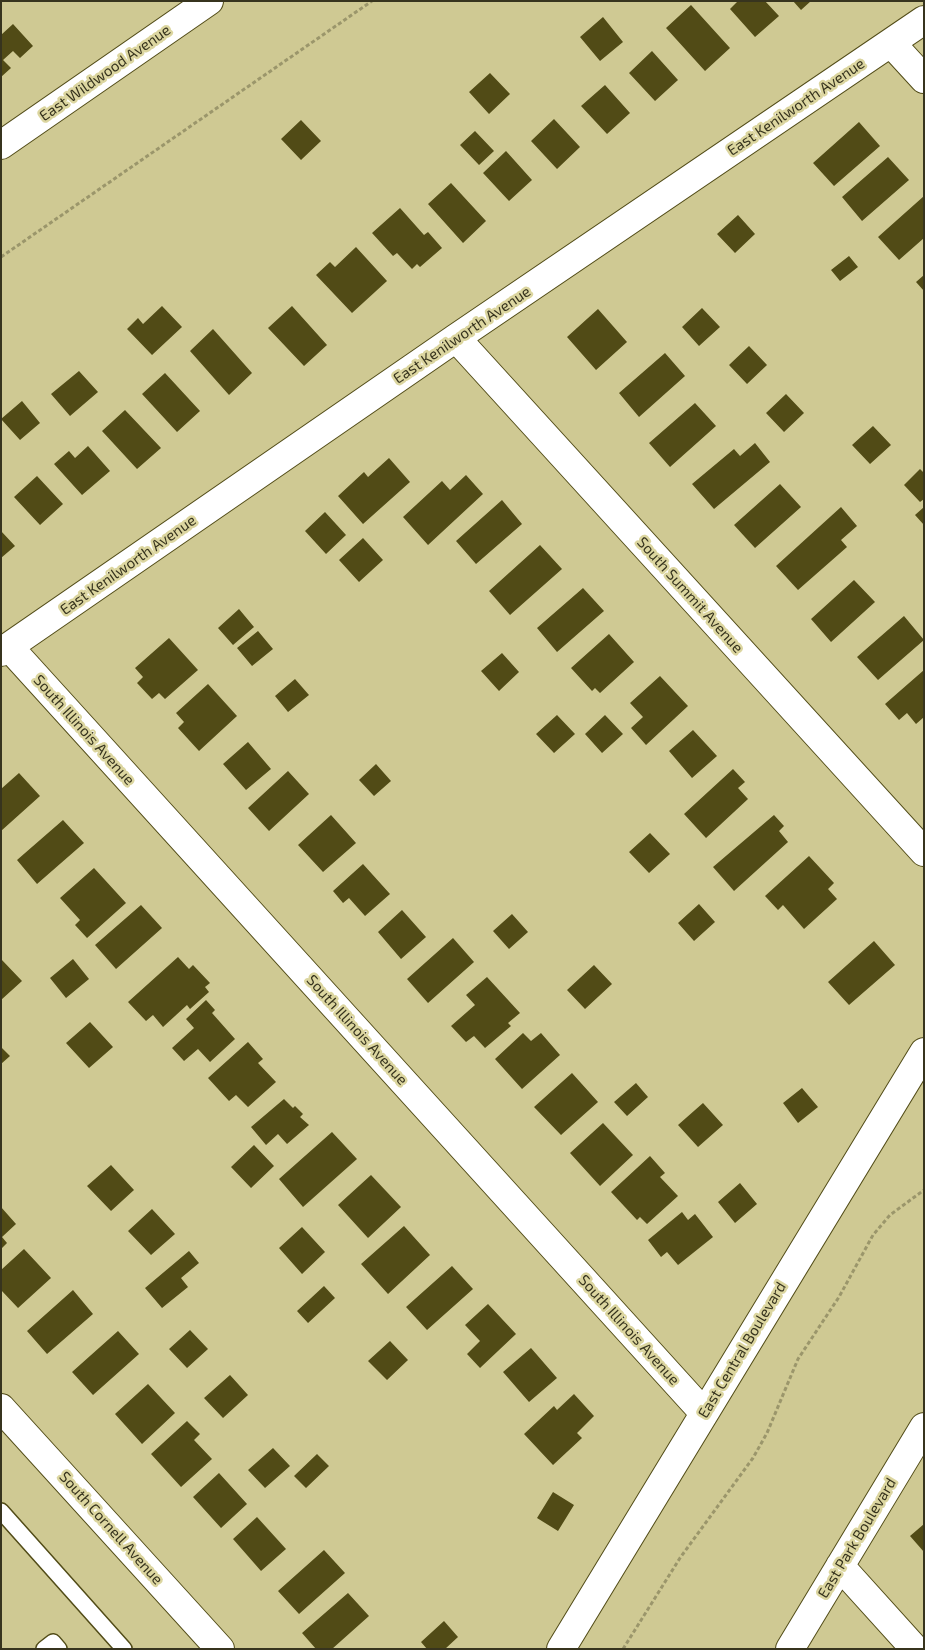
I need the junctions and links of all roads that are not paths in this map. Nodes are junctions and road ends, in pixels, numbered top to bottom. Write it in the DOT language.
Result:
graph roads {
  1 [pos="209,1"];
  2 [pos="924,20"];
  3 [pos="891,42"];
  4 [pos="924,79"];
  5 [pos="1,145"];
  6 [pos="456,338"];
  7 [pos="5,650"];
  8 [pos="924,852"];
  9 [pos="924,1052"];
  10 [pos="3,1413"];
  11 [pos="704,1413"];
  12 [pos="924,1428"];
  13 [pos="1,1511"];
  14 [pos="840,1566"];
  15 [pos="44,1649"];
  16 [pos="59,1649"];
  17 [pos="124,1649"];
  18 [pos="220,1649"];
  19 [pos="561,1649"];
  20 [pos="790,1649"];
  21 [pos="915,1649"];
  1 -- 5 [label="street, East Wildwood Avenue"];
  2 -- 3 [label="street, East Kenilworth Avenue"];
  3 -- 4 [label="street"];
  3 -- 6 [label="street, East Kenilworth Avenue"];
  6 -- 7 [label="street, East Kenilworth Avenue"];
  6 -- 8 [label="street, South Summit Avenue"];
  7 -- 11 [label="street, South Illinois Avenue"];
  9 -- 11 [label="street, East Central Boulevard"];
  10 -- 18 [label="street, South Cornell Avenue"];
  11 -- 19 [label="street, East Central Boulevard"];
  12 -- 14 [label="street, East Park Boulevard"];
  13 -- 17 [label="lane"];
  14 -- 20 [label="street, East Park Boulevard"];
  14 -- 21 [label="street"];
  15 -- 16 [label="lane"];
}
